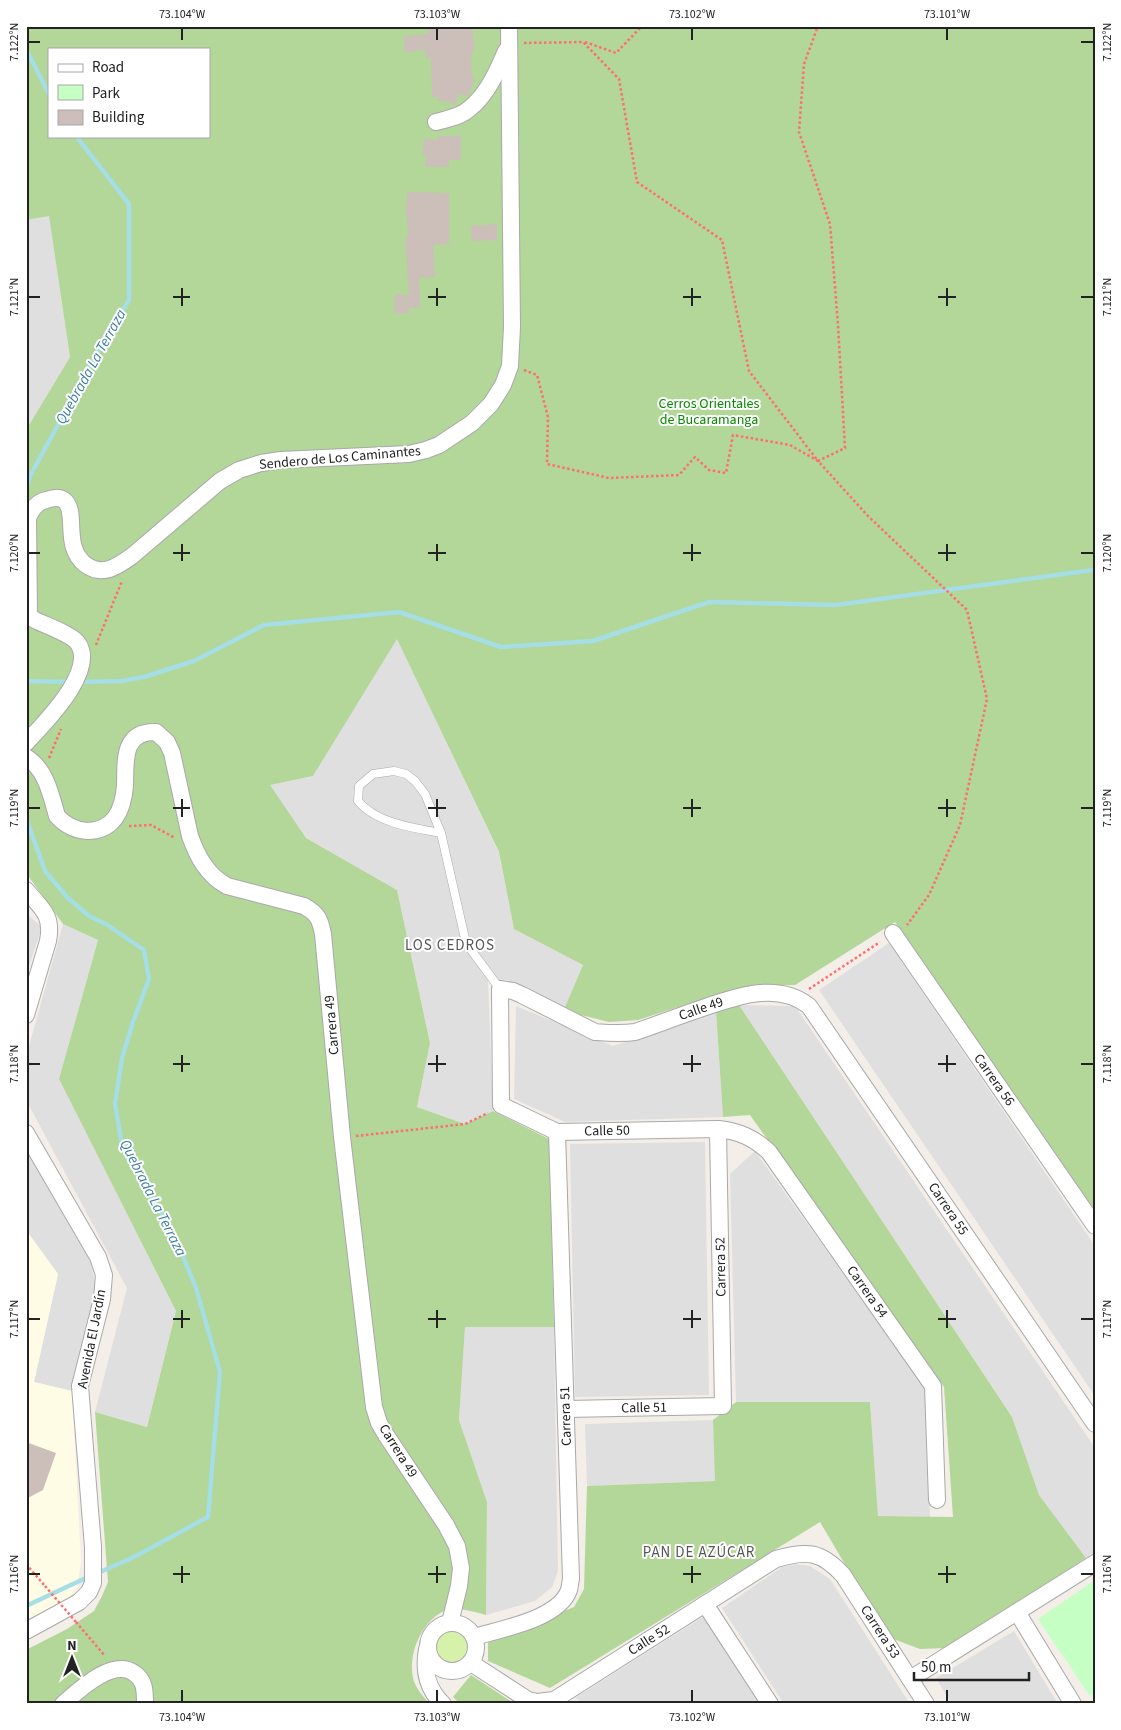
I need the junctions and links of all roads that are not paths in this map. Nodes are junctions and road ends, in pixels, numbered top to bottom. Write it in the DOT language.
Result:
graph roads {
  1 [pos="509,26"];
  2 [pos="509,44"];
  3 [pos="436,122"];
  4 [pos="26,743"];
  5 [pos="26,757"];
  6 [pos="441,833"];
  7 [pos="26,890"];
  8 [pos="893,933"];
  9 [pos="500,989"];
  10 [pos="796,997"];
  11 [pos="26,1015"];
  12 [pos="718,1129"];
  13 [pos="557,1132"];
  14 [pos="26,1133"];
  15 [pos="1095,1226"];
  16 [pos="723,1406"];
  17 [pos="566,1409"];
  18 [pos="1095,1424"];
  19 [pos="937,1500"];
  20 [pos="831,1563"];
  21 [pos="1095,1563"];
  22 [pos="705,1604"];
  23 [pos="1017,1612"];
  24 [pos="450,1623"];
  25 [pos="26,1631"];
  26 [pos="474,1636"];
  27 [pos="427,1647"];
  28 [pos="471,1663"];
  29 [pos="447,1671"];
  30 [pos="910,1679"];
  31 [pos="557,1702"];
  32 [pos="63,1704"];
  33 [pos="146,1704"];
  34 [pos="443,1704"];
  35 [pos="770,1704"];
  36 [pos="926,1704"];
  37 [pos="1073,1704"];
  1 -- 2 [label="street, Sendero de Los Caminantes"];
  2 -- 3 [label="street"];
  2 -- 4 [label="street, Sendero de Los Caminantes"];
  5 -- 24 [label="street, Carrera 49"];
  6 -- 6 [label="lane"];
  6 -- 9 [label="lane"];
  7 -- 11 [label="street"];
  8 -- 15 [label="street, Carrera 56"];
  9 -- 10 [label="street, Calle 49"];
  9 -- 13 [label="street, Calle 50"];
  10 -- 18 [label="street, Carrera 55"];
  12 -- 13 [label="street, Calle 50"];
  12 -- 16 [label="street, Carrera 52"];
  12 -- 19 [label="street, Carrera 54"];
  13 -- 17 [label="street, Carrera 51"];
  14 -- 25 [label="street, Avenida El Jardín"];
  16 -- 17 [label="street, Calle 51"];
  17 -- 26 [label="street, Carrera 51"];
  20 -- 22 [label="street, Calle 52"];
  20 -- 30 [label="street, Carrera 53"];
  21 -- 23 [label="street"];
  22 -- 31 [label="street, Calle 52"];
  22 -- 35 [label="street"];
  23 -- 30 [label="street"];
  23 -- 37 [label="street"];
  24 -- 26 [label="street"];
  24 -- 27 [label="street"];
  26 -- 28 [label="street"];
  27 -- 29 [label="street"];
  27 -- 34 [label="street"];
  28 -- 29 [label="street"];
  28 -- 31 [label="street, Calle 52"];
  29 -- 34 [label="street"];
  30 -- 36 [label="street, Carrera 53"];
  32 -- 33 [label="street"];
}
